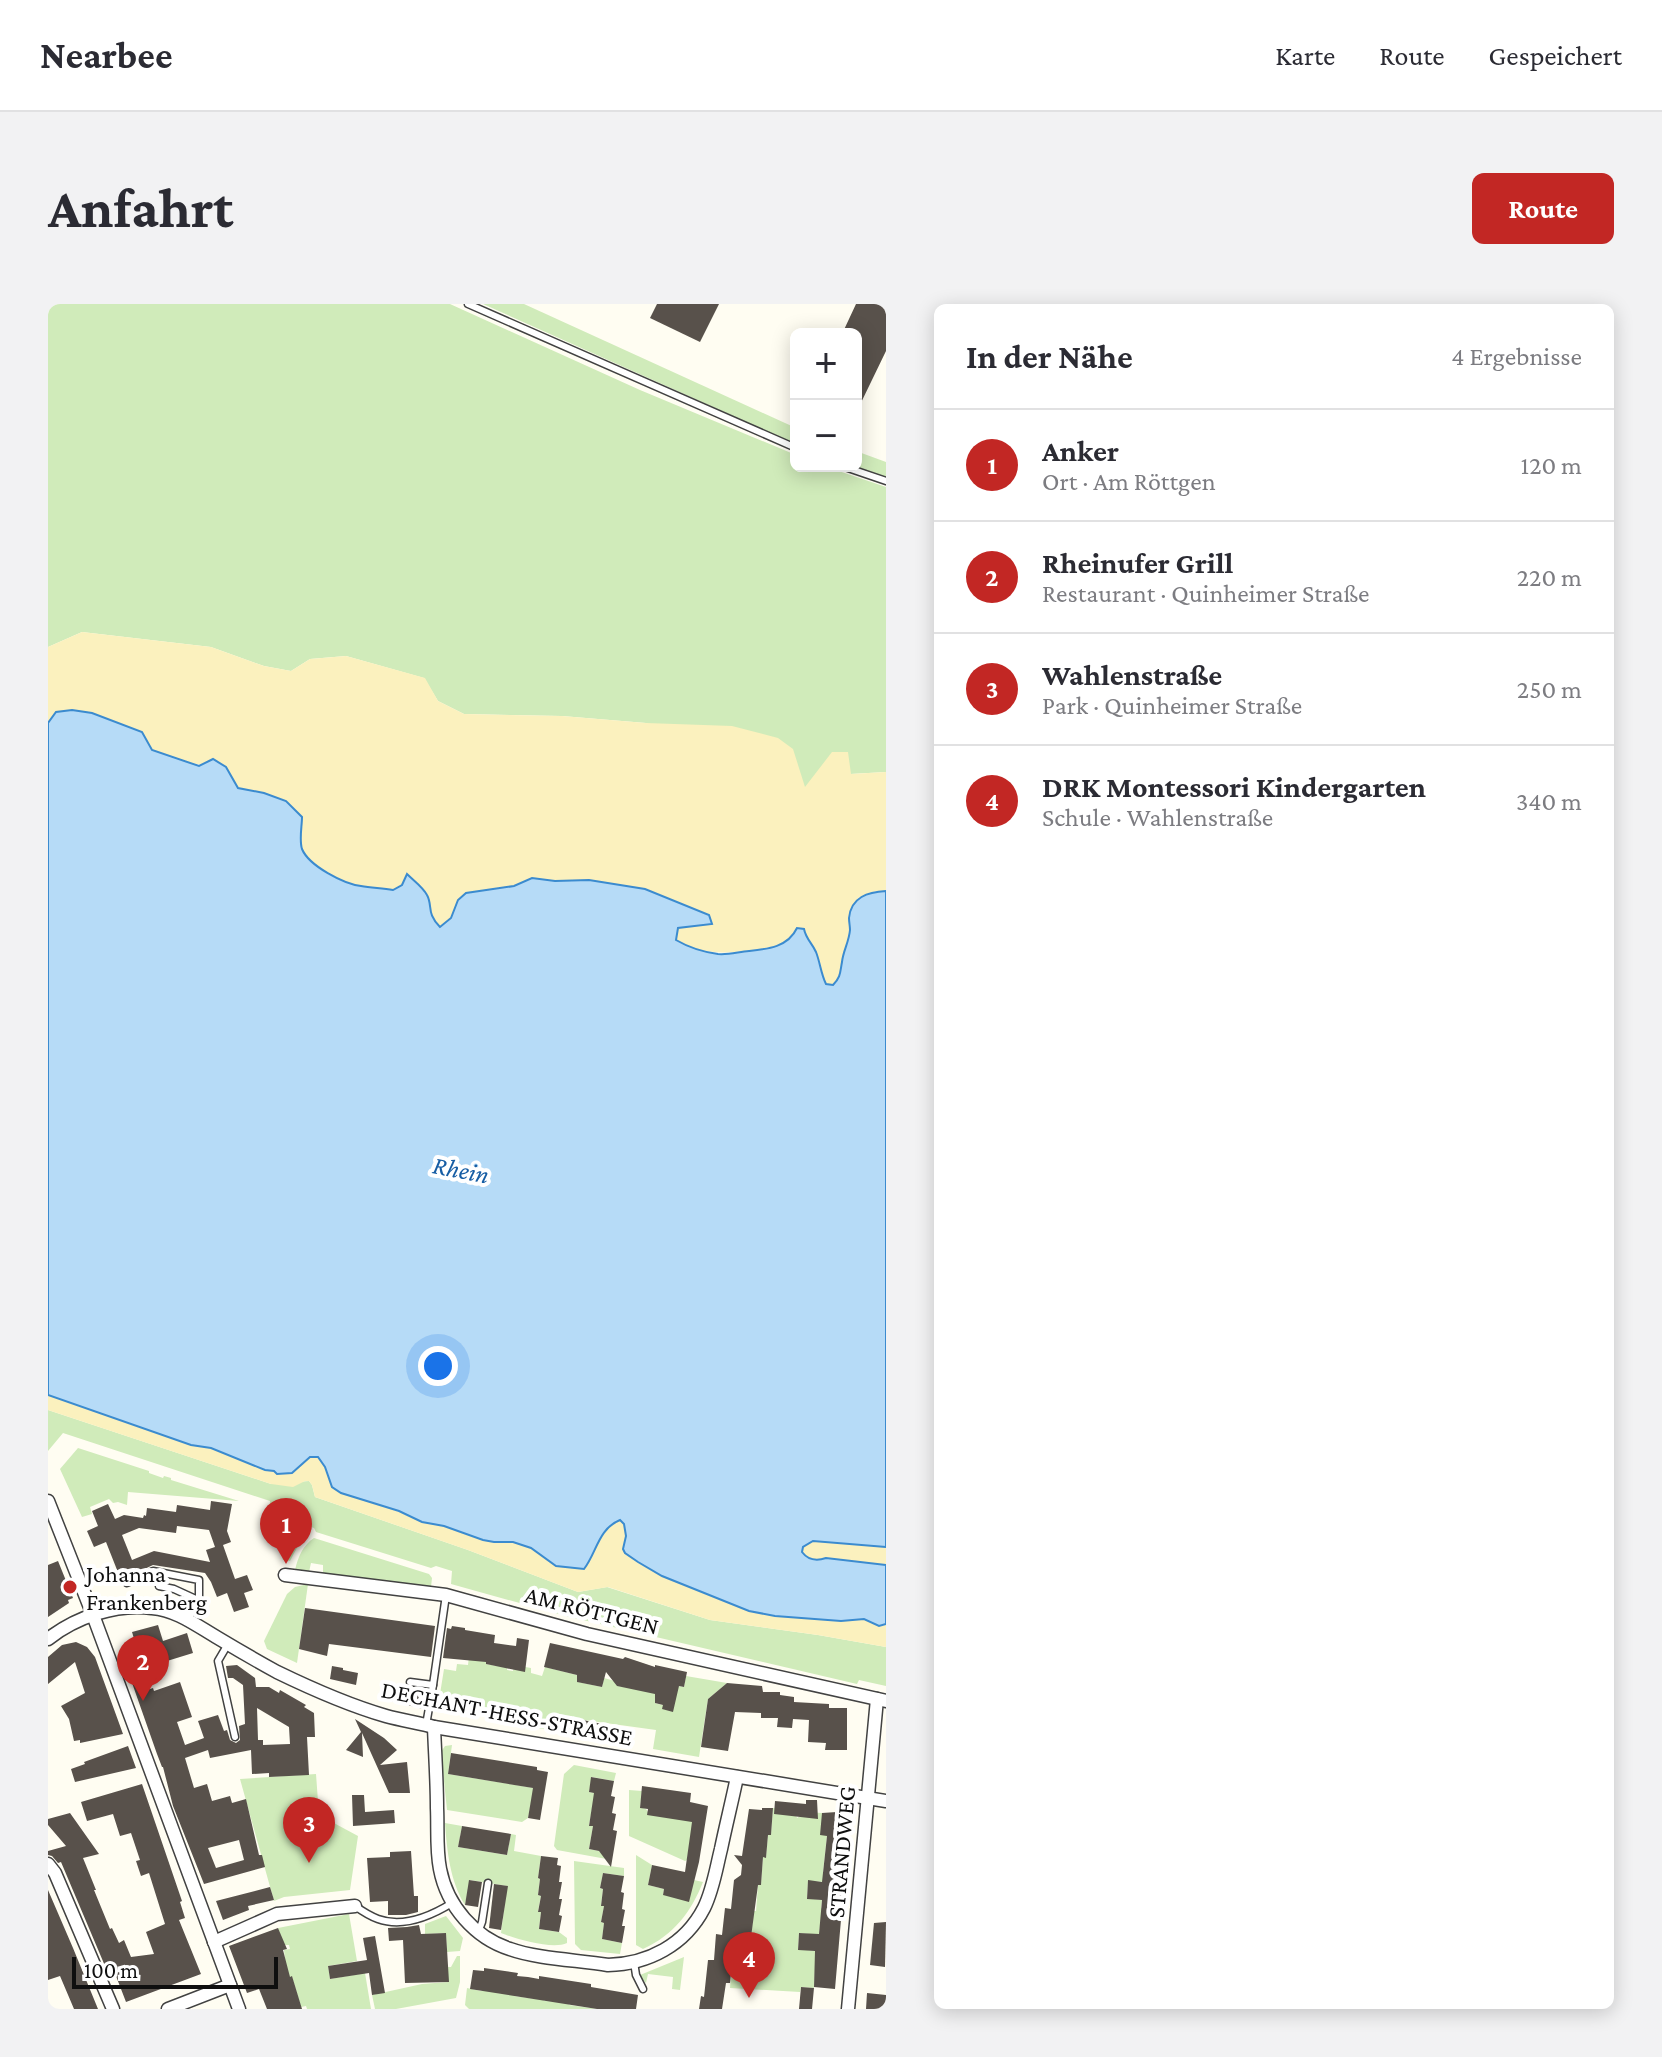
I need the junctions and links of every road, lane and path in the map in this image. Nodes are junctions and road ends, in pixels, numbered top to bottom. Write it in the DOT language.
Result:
graph roads {
  1 [pos="468,304"];
  2 [pos="790,445"];
  3 [pos="860,472"];
  4 [pos="886,481"];
  5 [pos="48,1501"];
  6 [pos="285,1575"];
  7 [pos="127,1583"];
  8 [pos="159,1586"];
  9 [pos="446,1595"];
  10 [pos="198,1600"];
  11 [pos="93,1615"];
  12 [pos="188,1620"];
  13 [pos="48,1639"];
  14 [pos="228,1644"];
  15 [pos="410,1682"];
  16 [pos="433,1685"];
  17 [pos="881,1700"];
  18 [pos="430,1726"];
  19 [pos="235,1737"];
  20 [pos="737,1777"];
  21 [pos="868,1798"];
  22 [pos="886,1801"];
  23 [pos="48,1864"];
  24 [pos="488,1883"];
  25 [pos="452,1903"];
  26 [pos="355,1906"];
  27 [pos="478,1932"];
  28 [pos="214,1942"];
  29 [pos="634,1962"];
  30 [pos="230,1985"];
  31 [pos="643,1989"];
  32 [pos="113,2009"];
  33 [pos="168,2009"];
  34 [pos="239,2009"];
  35 [pos="848,2009"];
  1 -- 2 [label="lane"];
  3 -- 4 [label="lane"];
  5 -- 11 [label="street"];
  6 -- 9 [label="street, AM RÖTTGEN"];
  7 -- 10 [label="lane"];
  8 -- 10 [label="lane"];
  9 -- 16 [label="lane"];
  9 -- 17 [label="street, AM RÖTTGEN"];
  10 -- 12 [label="lane"];
  11 -- 12 [label="street, DECHANT-HESS-STRASSE"];
  11 -- 13 [label="street, DECHANT-HESS-STRASSE"];
  11 -- 28 [label="street"];
  12 -- 14 [label="street, DECHANT-HESS-STRASSE"];
  14 -- 18 [label="street, DECHANT-HESS-STRASSE"];
  14 -- 19 [label="lane"];
  15 -- 16 [label="lane"];
  16 -- 18 [label="lane"];
  17 -- 21 [label="street, STRANDWEG"];
  18 -- 20 [label="street, DECHANT-HESS-STRASSE"];
  18 -- 25 [label="street"];
  20 -- 21 [label="street, DECHANT-HESS-STRASSE"];
  20 -- 29 [label="street"];
  21 -- 22 [label="street, DECHANT-HESS-STRASSE"];
  21 -- 35 [label="street, STRANDWEG"];
  23 -- 32 [label="street"];
  24 -- 27 [label="lane"];
  25 -- 26 [label="lane"];
  25 -- 27 [label="street"];
  26 -- 28 [label="street"];
  27 -- 29 [label="street"];
  28 -- 30 [label="street"];
  29 -- 31 [label="lane"];
  30 -- 33 [label="street"];
  30 -- 34 [label="street"];
}
